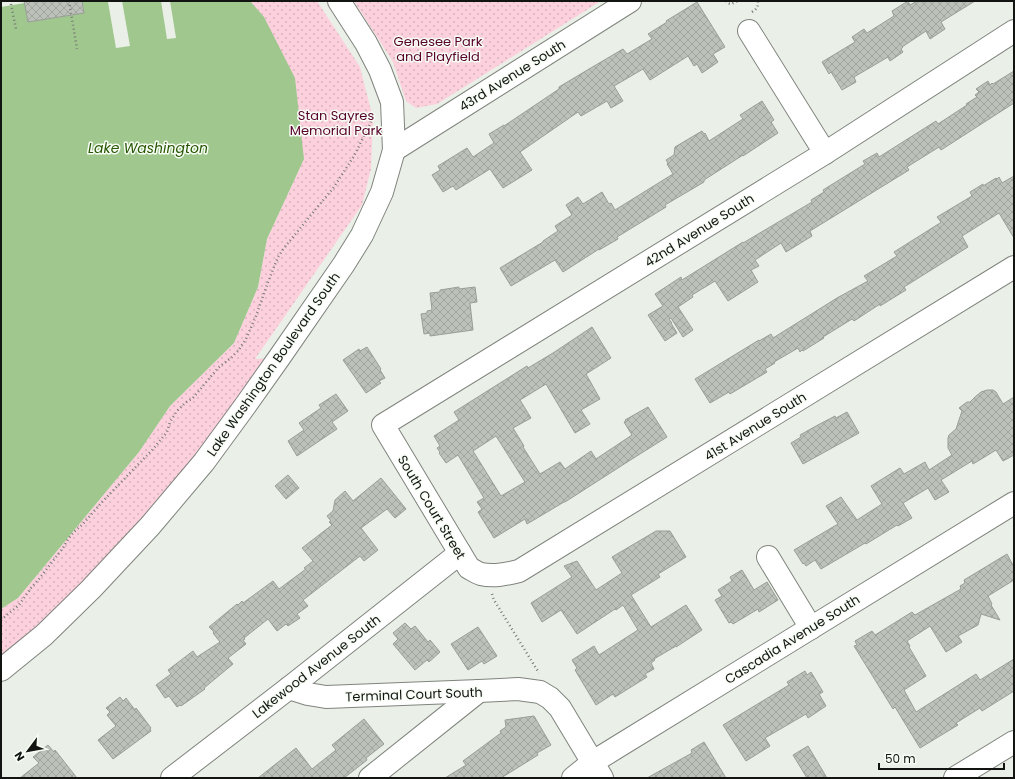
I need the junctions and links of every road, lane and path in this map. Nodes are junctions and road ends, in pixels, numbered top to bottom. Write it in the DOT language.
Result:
graph roads {
  1 [pos="69,1"];
  2 [pos="339,1"];
  3 [pos="630,1"];
  4 [pos="726,1"];
  5 [pos="738,1"];
  6 [pos="11,4"];
  7 [pos="16,29"];
  8 [pos="748,31"];
  9 [pos="1014,31"];
  10 [pos="77,49"];
  11 [pos="372,120"];
  12 [pos="394,150"];
  13 [pos="825,153"];
  14 [pos="1014,266"];
  15 [pos="382,425"];
  16 [pos="1014,503"];
  17 [pos="460,553"];
  18 [pos="768,557"];
  19 [pos="492,575"];
  20 [pos="494,600"];
  21 [pos="1,620"];
  22 [pos="811,628"];
  23 [pos="1,670"];
  24 [pos="540,684"];
  25 [pos="289,688"];
  26 [pos="479,692"];
  27 [pos="1014,742"];
  28 [pos="597,770"];
  29 [pos="172,778"];
  30 [pos="370,778"];
  31 [pos="573,778"];
  32 [pos="954,778"];
  1 -- 10 [label="path"];
  2 -- 12 [label="street, Lake Washington Boulevard South"];
  3 -- 12 [label="street, 43rd Avenue South"];
  4 -- 5 [label="path"];
  6 -- 7 [label="path"];
  8 -- 13 [label="street"];
  9 -- 13 [label="street, 42nd Avenue South"];
  11 -- 21 [label="path"];
  12 -- 23 [label="street, Lake Washington Boulevard South"];
  13 -- 15 [label="street, 42nd Avenue South"];
  14 -- 19 [label="street, 41st Avenue South"];
  15 -- 17 [label="street, South Court Street"];
  16 -- 22 [label="street, Cascadia Avenue South"];
  17 -- 19 [label="street, South Court Street"];
  17 -- 25 [label="street, Lakewood Avenue South"];
  18 -- 22 [label="street"];
  20 -- 24 [label="path"];
  22 -- 28 [label="street, Cascadia Avenue South"];
  24 -- 26 [label="street, Terminal Court South"];
  24 -- 28 [label="street"];
  25 -- 26 [label="street, Terminal Court South"];
  25 -- 29 [label="street, Lakewood Avenue South"];
  26 -- 30 [label="street"];
  27 -- 32 [label="street"];
  28 -- 31 [label="street, Cascadia Avenue South"];
}
